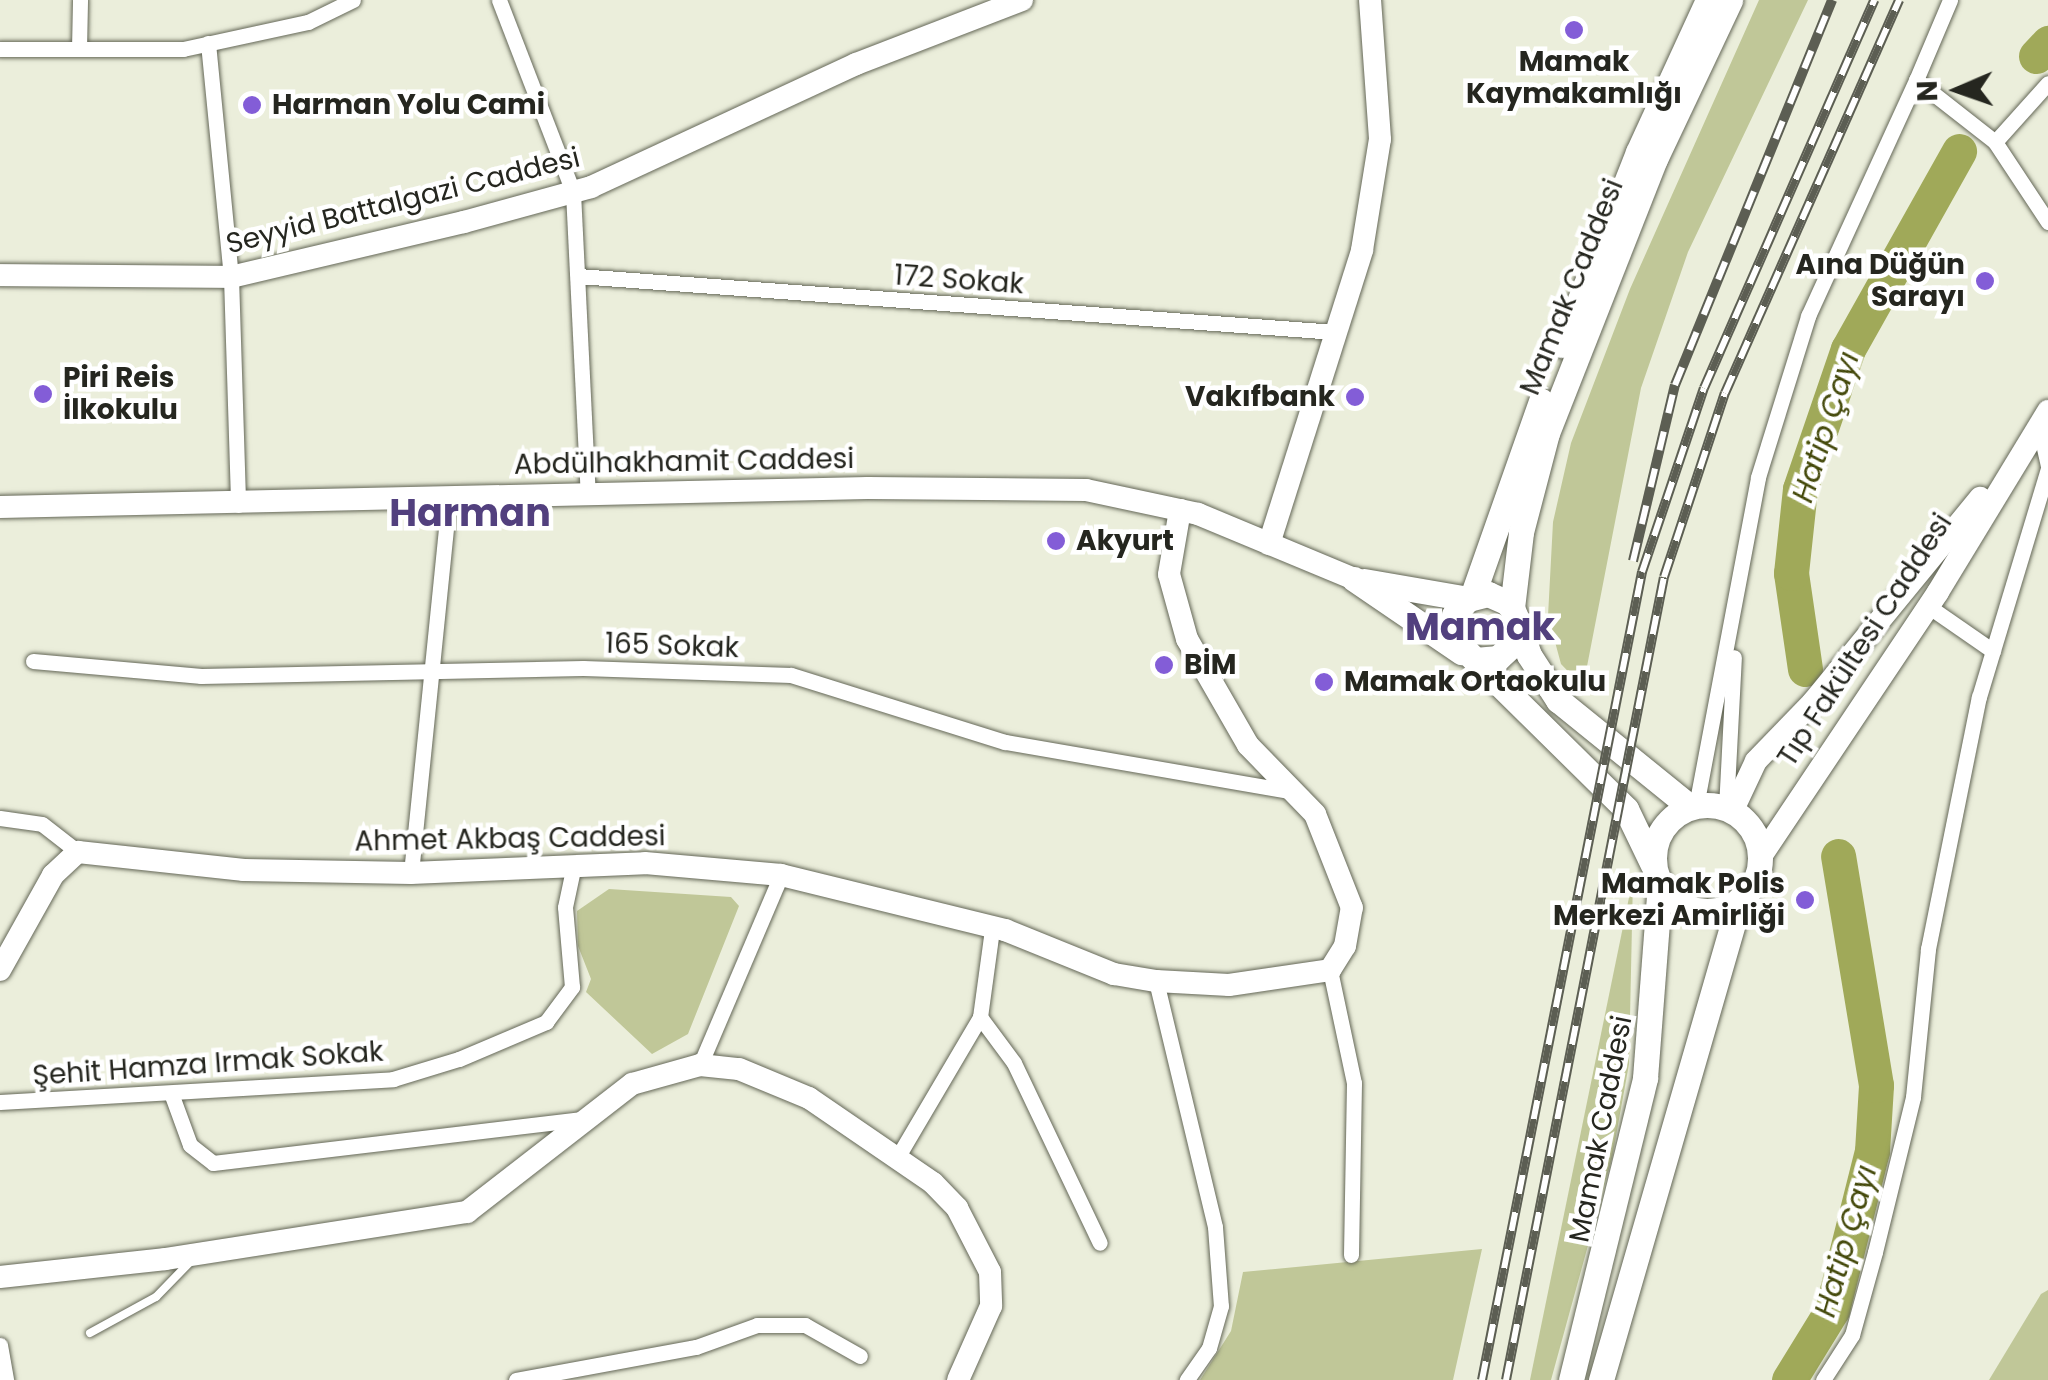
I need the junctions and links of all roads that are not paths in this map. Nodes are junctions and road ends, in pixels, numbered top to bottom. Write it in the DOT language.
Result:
graph roads {
  1 [pos="80,0"];
  2 [pos="353,0"];
  3 [pos="499,0"];
  4 [pos="1022,0"];
  5 [pos="1370,0"];
  6 [pos="1708,0"];
  7 [pos="1730,0"];
  8 [pos="1950,0"];
  9 [pos="208,44"];
  10 [pos="0,49"];
  11 [pos="79,49"];
  12 [pos="1916,80"];
  13 [pos="2048,83"];
  14 [pos="1995,142"];
  15 [pos="573,192"];
  16 [pos="2048,222"];
  17 [pos="0,275"];
  18 [pos="578,276"];
  19 [pos="230,278"];
  20 [pos="1336,332"];
  21 [pos="2043,418"];
  22 [pos="2018,454"];
  23 [pos="2048,467"];
  24 [pos="588,494"];
  25 [pos="450,498"];
  26 [pos="238,506"];
  27 [pos="0,507"];
  28 [pos="1180,510"];
  29 [pos="1269,544"];
  30 [pos="1354,578"];
  31 [pos="1470,598"];
  32 [pos="1737,599"];
  33 [pos="1928,606"];
  34 [pos="1515,614"];
  35 [pos="1993,651"];
  36 [pos="1470,657"];
  37 [pos="34,660"];
  38 [pos="431,675"];
  39 [pos="1294,792"];
  40 [pos="1693,807"];
  41 [pos="1729,810"];
  42 [pos="0,818"];
  43 [pos="78,852"];
  44 [pos="1760,858"];
  45 [pos="573,870"];
  46 [pos="411,873"];
  47 [pos="781,875"];
  48 [pos="1658,877"];
  49 [pos="1740,899"];
  50 [pos="992,929"];
  51 [pos="0,970"];
  52 [pos="1330,970"];
  53 [pos="1156,981"];
  54 [pos="980,1017"];
  55 [pos="700,1065"];
  56 [pos="171,1094"];
  57 [pos="0,1102"];
  58 [pos="588,1119"];
  59 [pos="897,1158"];
  60 [pos="1100,1243"];
  61 [pos="198,1254"];
  62 [pos="1351,1255"];
  63 [pos="0,1277"];
  64 [pos="90,1333"];
  65 [pos="0,1346"];
  66 [pos="860,1356"];
  67 [pos="3,1369"];
  68 [pos="516,1380"];
  69 [pos="958,1380"];
  70 [pos="1188,1380"];
  71 [pos="1570,1380"];
  72 [pos="1601,1380"];
  73 [pos="1823,1380"];
  1 -- 11 [label="street"];
  2 -- 9 [label="street"];
  3 -- 15 [label="street"];
  4 -- 15 [label="street, Seyyid Battalgazi Caddesi"];
  5 -- 20 [label="street"];
  6 -- 31 [label="main road, Mamak Caddesi"];
  7 -- 34 [label="main road, Mamak Caddesi"];
  8 -- 12 [label="street"];
  9 -- 11 [label="street"];
  9 -- 19 [label="street"];
  10 -- 11 [label="street"];
  12 -- 14 [label="street"];
  12 -- 32 [label="street"];
  13 -- 14 [label="street"];
  14 -- 16 [label="street"];
  15 -- 18 [label="street"];
  15 -- 19 [label="street, Seyyid Battalgazi Caddesi"];
  17 -- 19 [label="street, Seyyid Battalgazi Caddesi"];
  18 -- 20 [label="street, 172 Sokak"];
  18 -- 24 [label="street"];
  19 -- 26 [label="street"];
  20 -- 29 [label="street"];
  21 -- 22 [label="street, Tıp Fakültesi Caddesi"];
  21 -- 23 [label="street"];
  22 -- 33 [label="street, Tıp Fakültesi Caddesi"];
  22 -- 41 [label="street, Tıp Fakültesi Caddesi"];
  23 -- 35 [label="street"];
  24 -- 25 [label="street, Abdülhakhamit Caddesi"];
  24 -- 28 [label="street, Abdülhakhamit Caddesi"];
  25 -- 26 [label="street, Abdülhakhamit Caddesi"];
  25 -- 38 [label="street"];
  26 -- 27 [label="street, Abdülhakhamit Caddesi"];
  28 -- 29 [label="street, Abdülhakhamit Caddesi"];
  28 -- 39 [label="street"];
  29 -- 30 [label="street, Abdülhakhamit Caddesi"];
  30 -- 31 [label="main road"];
  30 -- 36 [label="main road"];
  31 -- 34 [label="main road"];
  31 -- 36 [label="main road"];
  32 -- 40 [label="street"];
  32 -- 41 [label="street"];
  33 -- 35 [label="street"];
  33 -- 44 [label="street, Tıp Fakültesi Caddesi"];
  34 -- 36 [label="main road"];
  34 -- 40 [label="main road, Mamak Caddesi"];
  35 -- 73 [label="street"];
  36 -- 48 [label="main road"];
  37 -- 38 [label="street, 165 Sokak"];
  38 -- 39 [label="street, 165 Sokak"];
  38 -- 46 [label="street"];
  39 -- 52 [label="street"];
  40 -- 41 [label="main road"];
  40 -- 48 [label="main road"];
  41 -- 44 [label="main road"];
  42 -- 43 [label="street"];
  43 -- 46 [label="street, Ahmet Akbaş Caddesi"];
  43 -- 51 [label="street"];
  44 -- 49 [label="main road"];
  45 -- 46 [label="street, Ahmet Akbaş Caddesi"];
  45 -- 47 [label="street, Ahmet Akbaş Caddesi"];
  45 -- 56 [label="street, Şehit Hamza Irmak Sokak"];
  47 -- 50 [label="street, Ahmet Akbaş Caddesi"];
  47 -- 55 [label="street"];
  48 -- 49 [label="main road"];
  48 -- 71 [label="main road, Mamak Caddesi"];
  49 -- 72 [label="main road"];
  50 -- 53 [label="street, Ahmet Akbaş Caddesi"];
  50 -- 54 [label="street"];
  52 -- 53 [label="street, Ahmet Akbaş Caddesi"];
  52 -- 62 [label="street"];
  53 -- 70 [label="street"];
  54 -- 59 [label="street"];
  54 -- 60 [label="street"];
  55 -- 58 [label="street"];
  55 -- 59 [label="street"];
  56 -- 57 [label="street, Şehit Hamza Irmak Sokak"];
  56 -- 58 [label="street"];
  58 -- 61 [label="street"];
  59 -- 69 [label="street"];
  61 -- 63 [label="street"];
  61 -- 64 [label="lane"];
  65 -- 67 [label="street"];
  66 -- 68 [label="street"];
}
